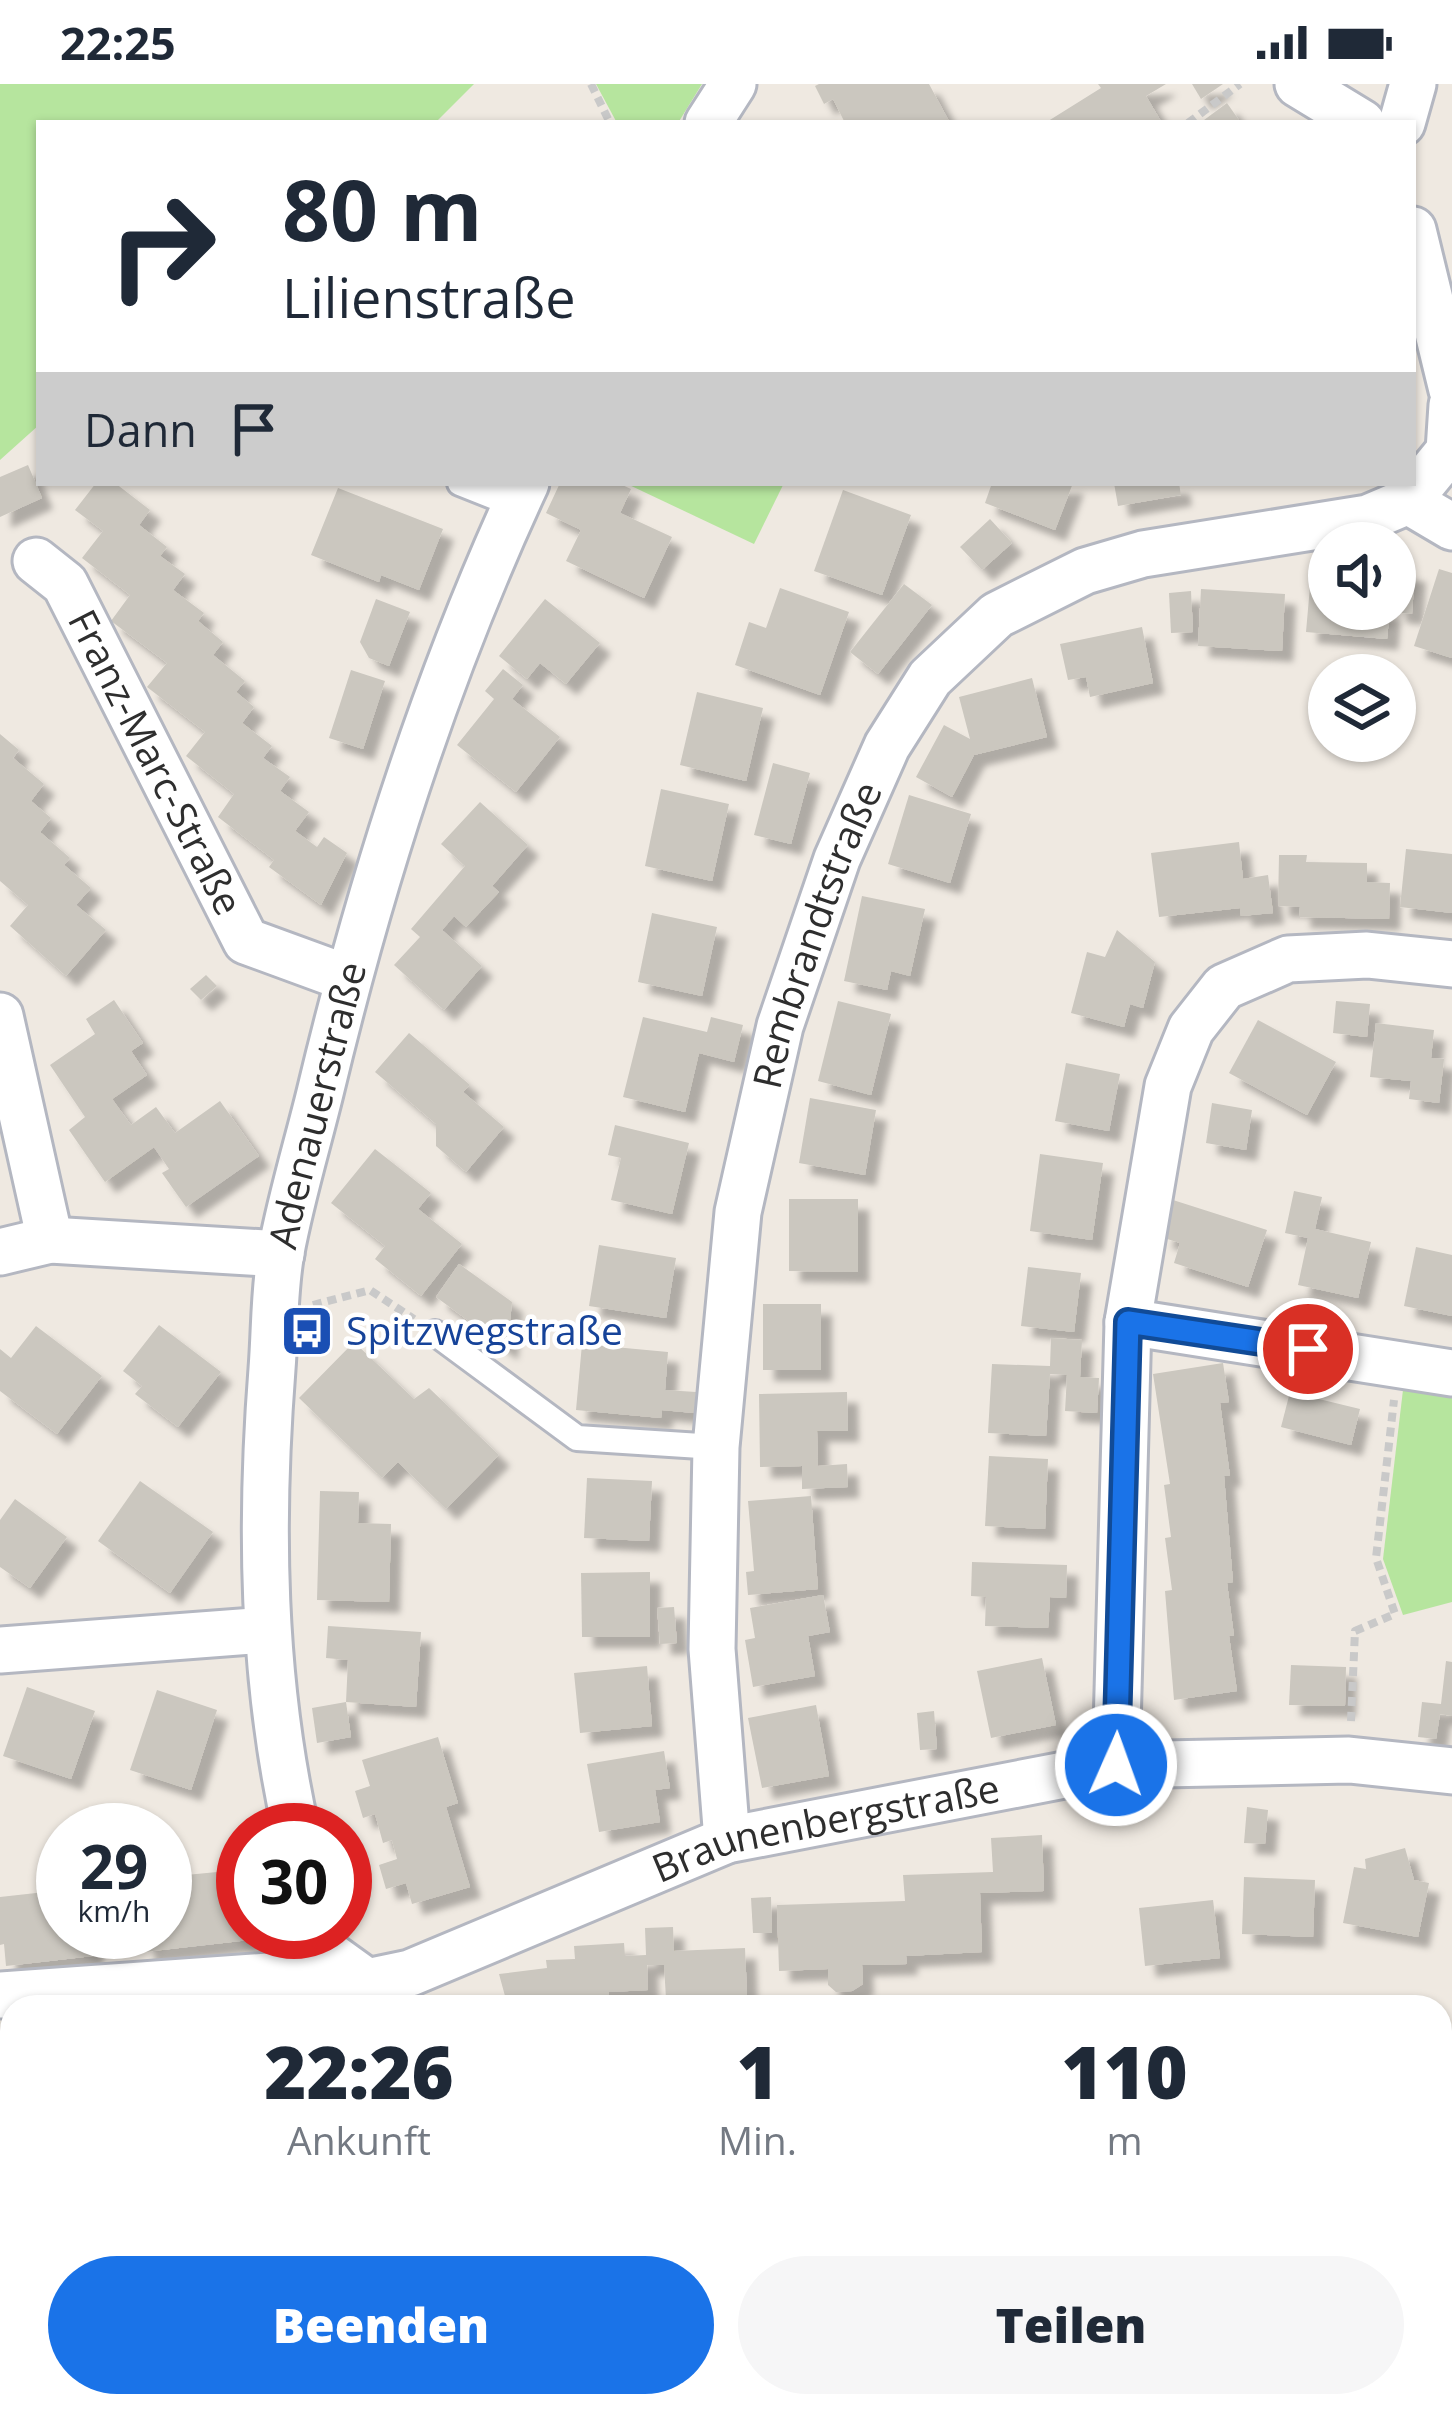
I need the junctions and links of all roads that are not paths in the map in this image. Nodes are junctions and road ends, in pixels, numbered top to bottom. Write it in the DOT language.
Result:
graph roads {
  1 [pos="733,84"];
  2 [pos="1298,84"];
  3 [pos="1413,84"];
  4 [pos="710,120"];
  5 [pos="1357,120"];
  6 [pos="1403,120"];
  7 [pos="1416,242"];
  8 [pos="1452,390"];
  9 [pos="1452,405"];
  10 [pos="476,486"];
  11 [pos="520,494"];
  12 [pos="1408,501"];
  13 [pos="1452,527"];
  14 [pos="36,561"];
  15 [pos="1452,964"];
  16 [pos="347,978"];
  17 [pos="0,1016"];
  18 [pos="50,1240"];
  19 [pos="0,1252"];
  20 [pos="281,1254"];
  21 [pos="1128,1322"];
  22 [pos="435,1333"];
  23 [pos="1452,1373"];
  24 [pos="716,1447"];
  25 [pos="266,1630"];
  26 [pos="0,1651"];
  27 [pos="1116,1765"];
  28 [pos="1452,1771"];
  29 [pos="290,1803"];
  30 [pos="727,1840"];
  31 [pos="331,1959"];
  32 [pos="364,1994"];
  33 [pos="0,1995"];
  1 -- 4 [label="street"];
  2 -- 5 [label="street"];
  3 -- 6 [label="street"];
  7 -- 8 [label="street"];
  9 -- 12 [label="street"];
  10 -- 11 [label="lane"];
  11 -- 16 [label="street, Adenauerstraße"];
  12 -- 13 [label="street"];
  12 -- 24 [label="street, Rembrandtstraße"];
  14 -- 16 [label="street, Franz-Marc-Straße"];
  15 -- 21 [label="street"];
  16 -- 20 [label="street, Adenauerstraße"];
  17 -- 18 [label="street"];
  18 -- 19 [label="street"];
  18 -- 20 [label="street"];
  20 -- 25 [label="street, Adenauerstraße"];
  21 -- 23 [label="street"];
  21 -- 27 [label="street"];
  22 -- 24 [label="lane"];
  24 -- 30 [label="street, Rembrandtstraße"];
  25 -- 26 [label="street"];
  25 -- 29 [label="street, Adenauerstraße"];
  27 -- 28 [label="street, Braunenbergstraße"];
  27 -- 30 [label="street, Braunenbergstraße"];
  30 -- 32 [label="street, Braunenbergstraße"];
  31 -- 32 [label="street"];
  32 -- 33 [label="street"];
}
